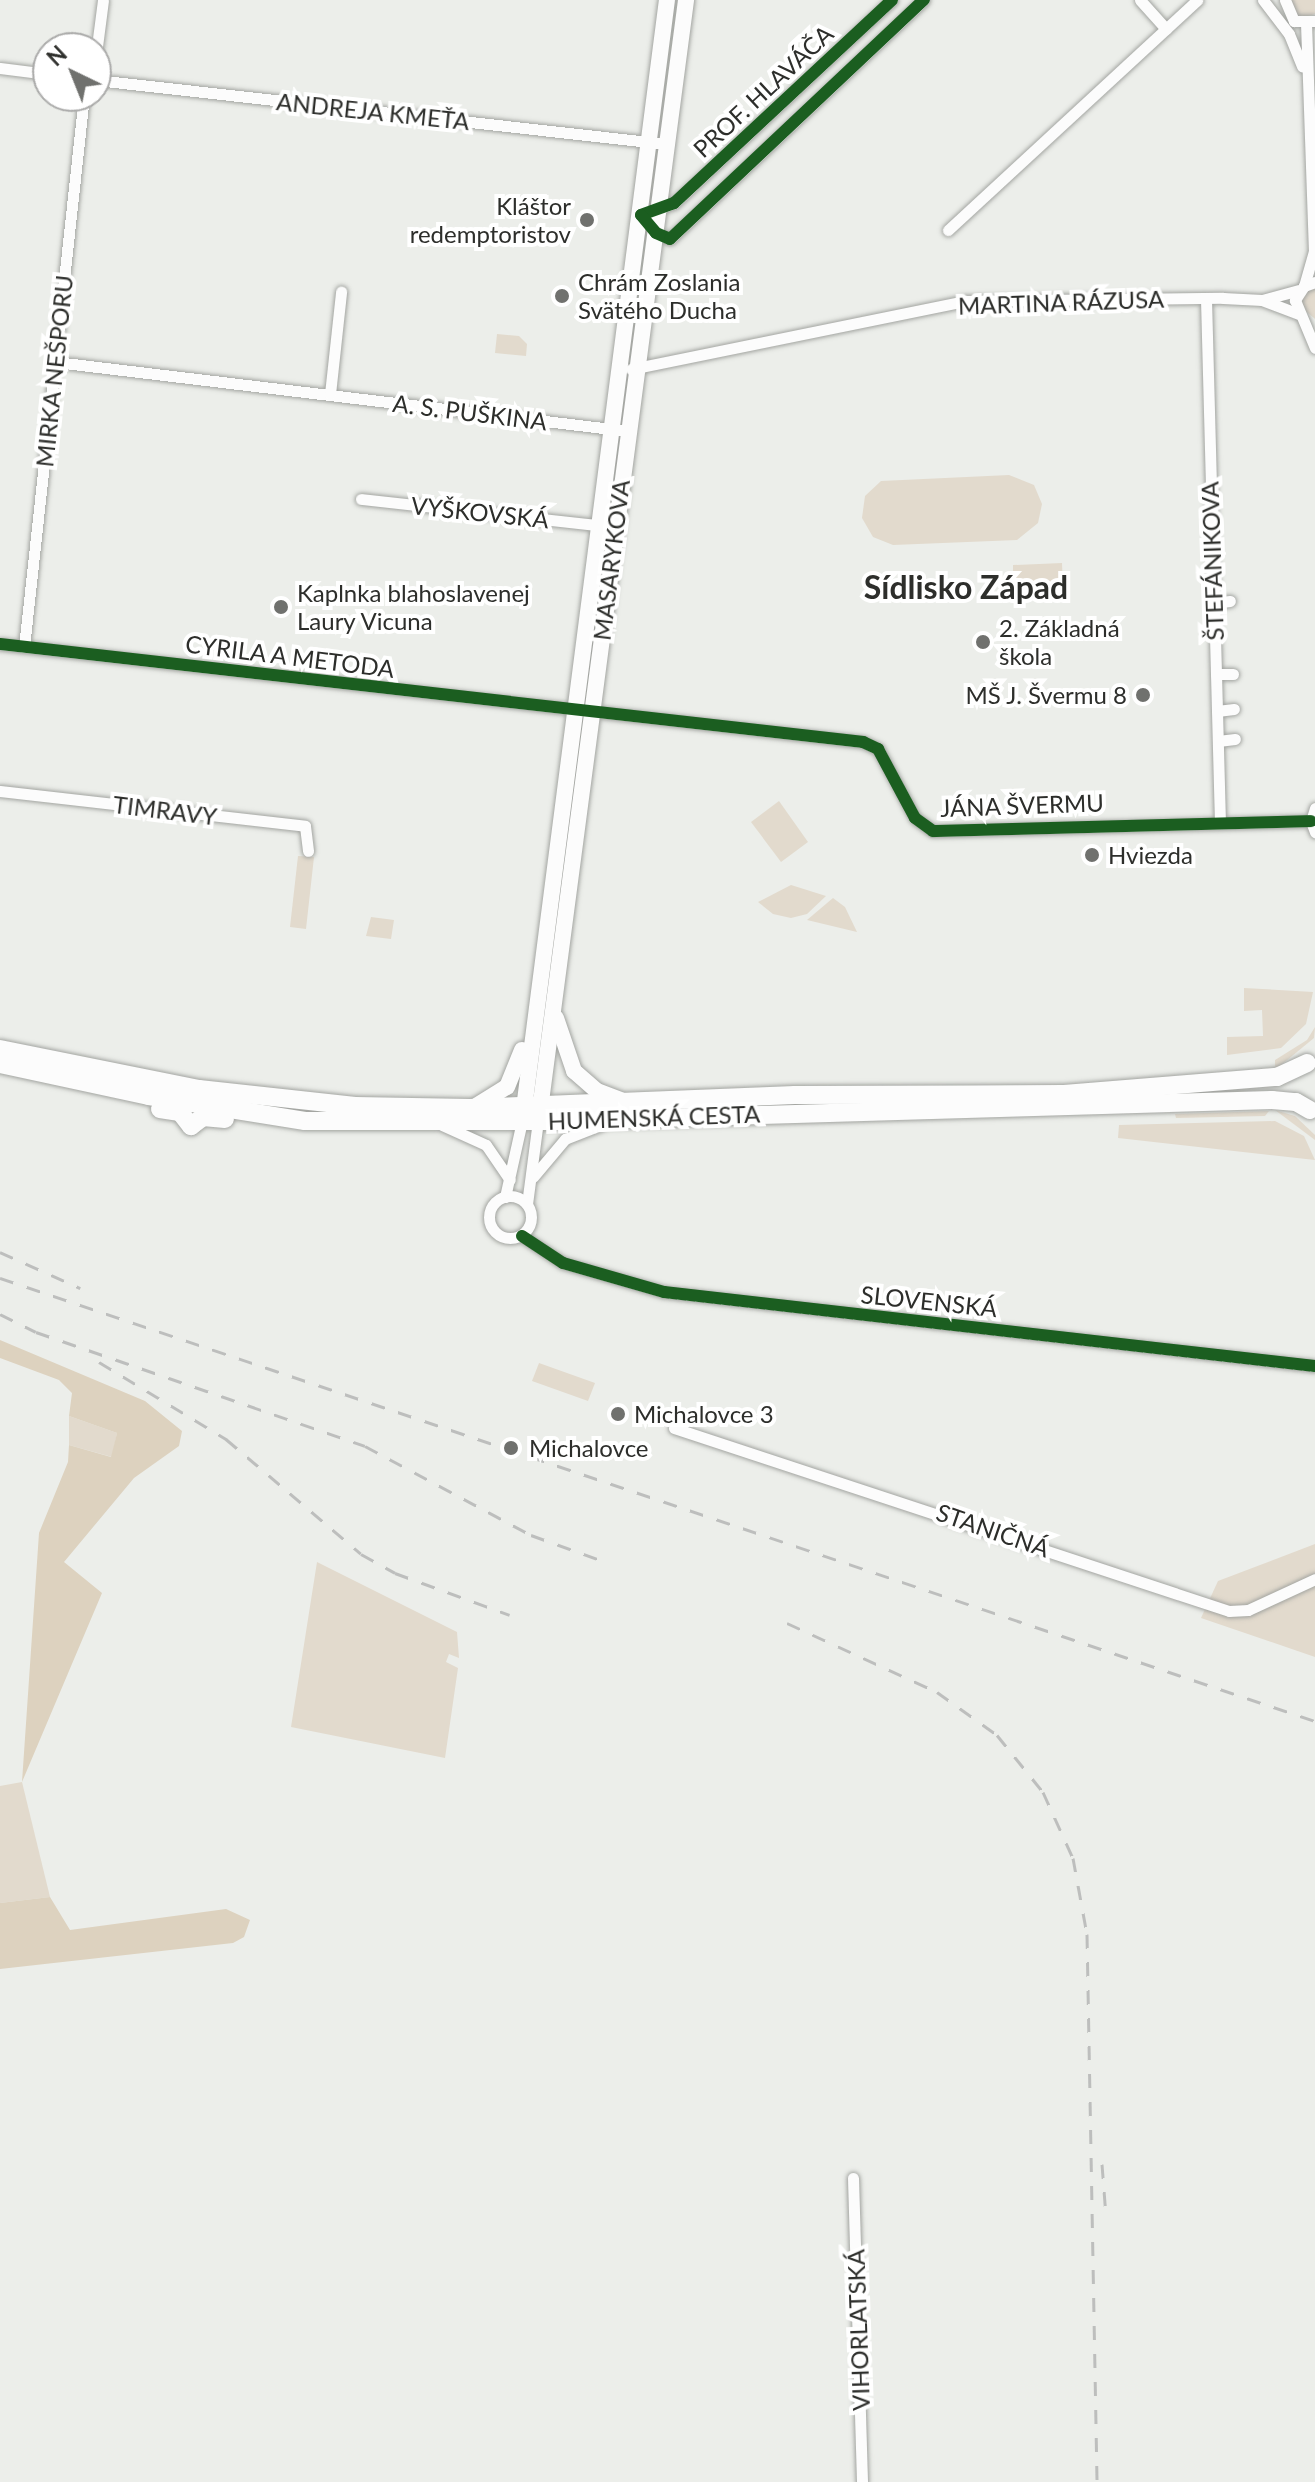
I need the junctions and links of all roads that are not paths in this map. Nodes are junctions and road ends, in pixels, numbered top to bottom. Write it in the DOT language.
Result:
graph roads {
  1 [pos="103,0"];
  2 [pos="667,0"];
  3 [pos="686,0"];
  4 [pos="892,0"];
  5 [pos="924,0"];
  6 [pos="1140,0"];
  7 [pos="1197,0"];
  8 [pos="1263,0"];
  9 [pos="1285,0"];
  10 [pos="1310,22"];
  11 [pos="1166,29"];
  12 [pos="99,32"];
  13 [pos="0,68"];
  14 [pos="32,72"];
  15 [pos="112,82"];
  16 [pos="1306,88"];
  17 [pos="82,112"];
  18 [pos="649,143"];
  19 [pos="667,144"];
  20 [pos="735,149"];
  21 [pos="749,165"];
  22 [pos="659,205"];
  23 [pos="641,215"];
  24 [pos="948,230"];
  25 [pos="663,236"];
  26 [pos="1315,253"];
  27 [pos="1306,286"];
  28 [pos="341,292"];
  29 [pos="1206,299"];
  30 [pos="1262,300"];
  31 [pos="1300,317"];
  32 [pos="1315,324"];
  33 [pos="1315,348"];
  34 [pos="56,362"];
  35 [pos="618,368"];
  36 [pos="636,370"];
  37 [pos="330,394"];
  38 [pos="611,428"];
  39 [pos="628,431"];
  40 [pos="361,499"];
  41 [pos="598,525"];
  42 [pos="591,577"];
  43 [pos="609,579"];
  44 [pos="1230,601"];
  45 [pos="1213,603"];
  46 [pos="1214,638"];
  47 [pos="1230,638"];
  48 [pos="0,644"];
  49 [pos="24,647"];
  50 [pos="1216,674"];
  51 [pos="1233,674"];
  52 [pos="1234,709"];
  53 [pos="1217,711"];
  54 [pos="574,712"];
  55 [pos="592,713"];
  56 [pos="1235,739"];
  57 [pos="1218,741"];
  58 [pos="0,791"];
  59 [pos="1315,808"];
  60 [pos="1220,823"];
  61 [pos="1313,826"];
  62 [pos="308,851"];
  63 [pos="553,999"];
  64 [pos="535,1011"];
  65 [pos="0,1049"];
  66 [pos="1311,1059"];
  67 [pos="0,1064"];
  68 [pos="470,1108"];
  69 [pos="622,1110"];
  70 [pos="531,1113"];
  71 [pos="1313,1113"];
  72 [pos="434,1122"];
  73 [pos="533,1177"];
  74 [pos="510,1180"];
  75 [pos="505,1197"];
  76 [pos="527,1204"];
  77 [pos="522,1236"];
  78 [pos="1315,1366"];
  79 [pos="674,1428"];
  80 [pos="1313,1582"];
  81 [pos="853,2178"];
  82 [pos="862,2482"];
  1 -- 12 [label="street"];
  2 -- 18 [label="main road, MASARYKOVA"];
  3 -- 19 [label="main road, MASARYKOVA"];
  4 -- 20 [label="street, PROF. HLAVÁČA"];
  5 -- 21 [label="street, PROF. HLAVÁČA"];
  6 -- 11 [label="street"];
  7 -- 11 [label="street"];
  8 -- 16 [label="street"];
  9 -- 10 [label="street"];
  10 -- 16 [label="street"];
  11 -- 24 [label="street"];
  13 -- 14 [label="street"];
  15 -- 18 [label="street, ANDREJA KMEŤA"];
  16 -- 26 [label="street"];
  17 -- 34 [label="street, MIRKA NEŠPORU"];
  18 -- 19 [label="street, ANDREJA KMEŤA"];
  18 -- 23 [label="main road, MASARYKOVA"];
  19 -- 22 [label="main road, MASARYKOVA"];
  20 -- 21 [label="street"];
  20 -- 22 [label="street, PROF. HLAVÁČA"];
  21 -- 25 [label="street, PROF. HLAVÁČA"];
  22 -- 23 [label="street, PROF. HLAVÁČA"];
  22 -- 25 [label="main road, MASARYKOVA"];
  23 -- 25 [label="street"];
  23 -- 35 [label="main road, MASARYKOVA"];
  25 -- 36 [label="main road, MASARYKOVA"];
  26 -- 27 [label="street"];
  27 -- 30 [label="street"];
  27 -- 31 [label="street"];
  28 -- 37 [label="street"];
  29 -- 30 [label="street, MARTINA RÁZUSA"];
  29 -- 36 [label="street, MARTINA RÁZUSA"];
  29 -- 45 [label="street, ŠTEFÁNIKOVA"];
  30 -- 31 [label="street, MARTINA RÁZUSA"];
  31 -- 32 [label="street, MARTINA RÁZUSA"];
  31 -- 33 [label="street"];
  34 -- 37 [label="street, A. S. PUŠKINA"];
  34 -- 49 [label="street, MIRKA NEŠPORU"];
  35 -- 36 [label="street, MARTINA RÁZUSA"];
  35 -- 38 [label="main road, MASARYKOVA"];
  36 -- 39 [label="main road, MASARYKOVA"];
  37 -- 38 [label="street, A. S. PUŠKINA"];
  38 -- 39 [label="street, A. S. PUŠKINA"];
  38 -- 41 [label="main road, MASARYKOVA"];
  39 -- 43 [label="main road, MASARYKOVA"];
  40 -- 41 [label="street, VYŠKOVSKÁ"];
  41 -- 42 [label="main road, MASARYKOVA"];
  42 -- 43 [label="street"];
  42 -- 54 [label="main road, MASARYKOVA"];
  43 -- 55 [label="main road, MASARYKOVA"];
  44 -- 45 [label="street"];
  45 -- 46 [label="street, ŠTEFÁNIKOVA"];
  46 -- 47 [label="street"];
  46 -- 50 [label="street, ŠTEFÁNIKOVA"];
  48 -- 49 [label="street, CYRILA A METODA"];
  49 -- 54 [label="street, CYRILA A METODA"];
  50 -- 51 [label="street"];
  50 -- 53 [label="street, ŠTEFÁNIKOVA"];
  52 -- 53 [label="street"];
  53 -- 57 [label="street, ŠTEFÁNIKOVA"];
  54 -- 55 [label="street, CYRILA A METODA"];
  54 -- 64 [label="main road, MASARYKOVA"];
  55 -- 60 [label="street, JÁNA ŠVERMU"];
  55 -- 63 [label="main road, MASARYKOVA"];
  56 -- 57 [label="street"];
  57 -- 60 [label="street, ŠTEFÁNIKOVA"];
  58 -- 62 [label="street, TIMRAVY"];
  59 -- 61 [label="street"];
  60 -- 61 [label="street, JÁNA ŠVERMU"];
  63 -- 69 [label="main road"];
  63 -- 70 [label="main road, MASARYKOVA"];
  64 -- 68 [label="main road"];
  64 -- 70 [label="main road, MASARYKOVA"];
  65 -- 68 [label="main road, HUMENSKÁ CESTA"];
  66 -- 69 [label="main road, HUMENSKÁ CESTA"];
  66 -- 71 [label="main road"];
  67 -- 72 [label="main road, HUMENSKÁ CESTA"];
  68 -- 70 [label="main road, HUMENSKÁ CESTA"];
  69 -- 70 [label="main road, HUMENSKÁ CESTA"];
  69 -- 71 [label="main road, HUMENSKÁ CESTA"];
  69 -- 73 [label="street"];
  70 -- 72 [label="main road, HUMENSKÁ CESTA"];
  70 -- 73 [label="street"];
  70 -- 74 [label="street"];
  72 -- 74 [label="street"];
  73 -- 76 [label="street"];
  74 -- 75 [label="street"];
  75 -- 76 [label="street"];
  75 -- 77 [label="street"];
  76 -- 77 [label="street"];
  77 -- 78 [label="street, SLOVENSKÁ"];
  79 -- 80 [label="street, STANIČNÁ"];
  81 -- 82 [label="street, VIHORLATSKÁ"];
}
